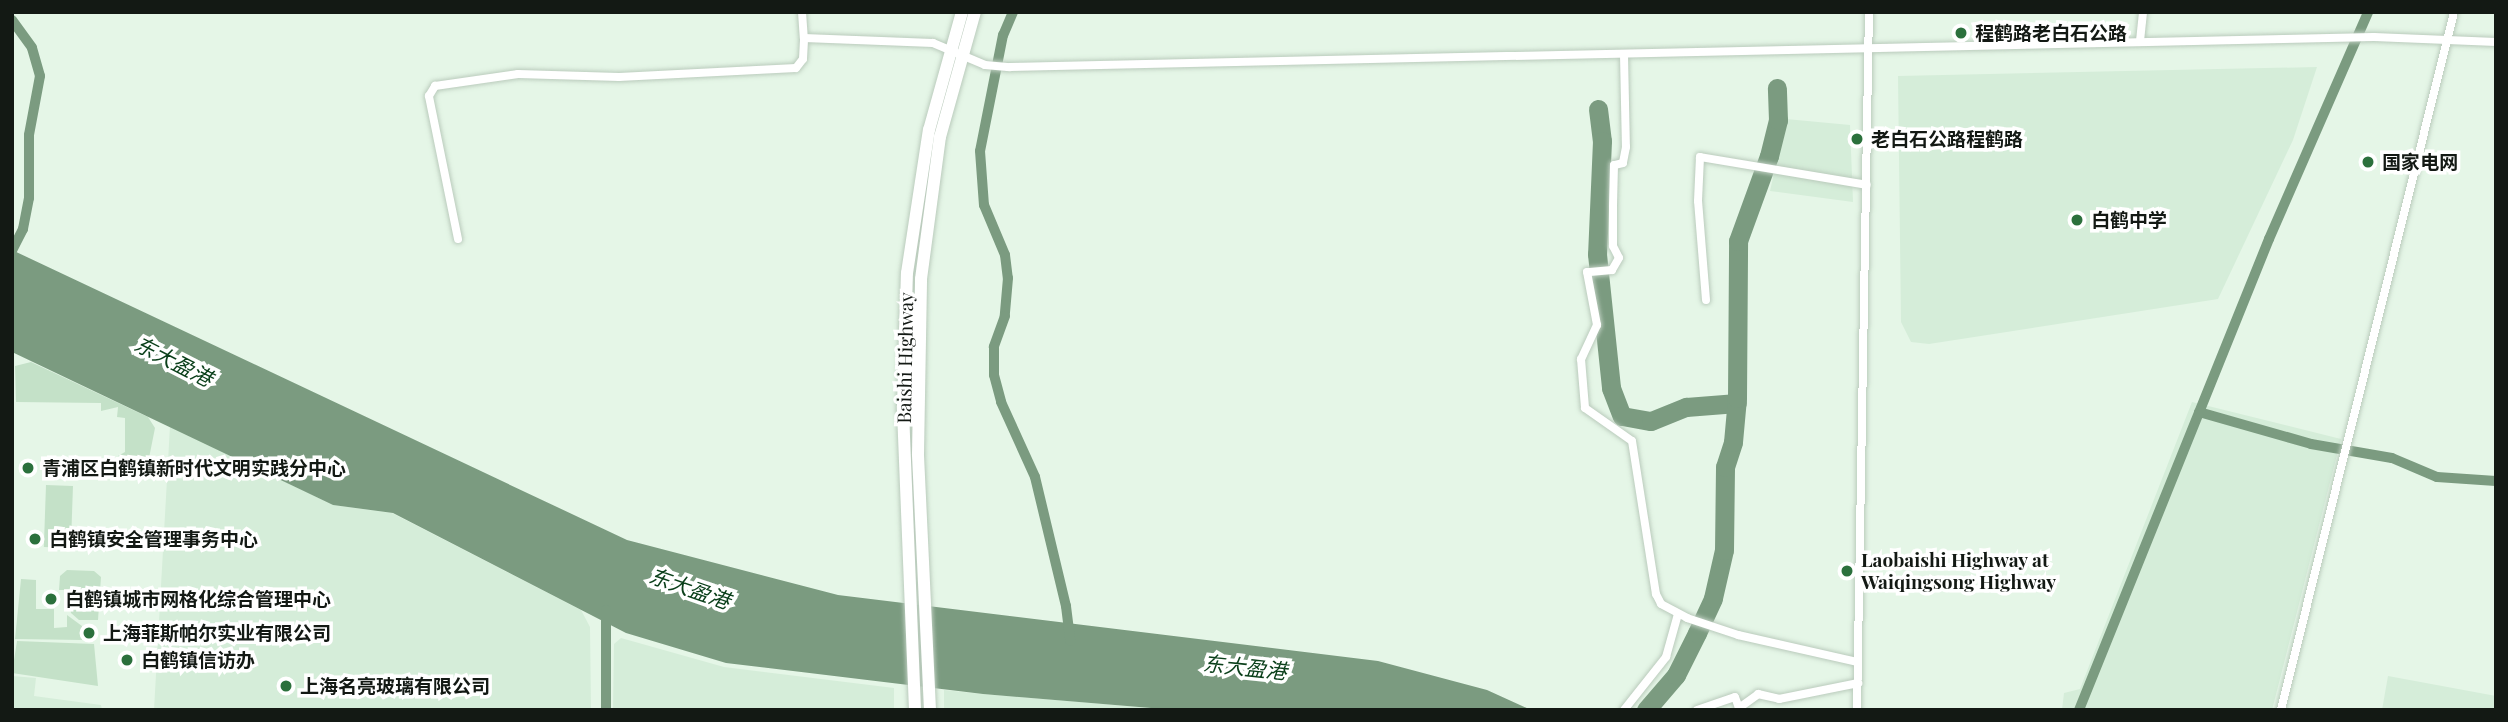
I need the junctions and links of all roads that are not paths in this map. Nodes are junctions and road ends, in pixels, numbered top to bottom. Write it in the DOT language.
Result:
graph roads {
  1 [pos="802,12"];
  2 [pos="962,12"];
  3 [pos="975,12"];
  4 [pos="1869,12"];
  5 [pos="2143,12"];
  6 [pos="2454,12"];
  7 [pos="804,38"];
  8 [pos="2448,38"];
  9 [pos="2140,41"];
  10 [pos="2496,42"];
  11 [pos="948,50"];
  12 [pos="1868,51"];
  13 [pos="962,55"];
  14 [pos="1624,55"];
  15 [pos="1867,185"];
  16 [pos="458,239"];
  17 [pos="1706,300"];
  18 [pos="918,597"];
  19 [pos="1678,614"];
  20 [pos="1858,662"];
  21 [pos="1858,682"];
  22 [pos="915,709"];
  23 [pos="930,710"];
  24 [pos="1624,710"];
  25 [pos="1697,710"];
  26 [pos="1857,710"];
  27 [pos="2281,710"];
  1 -- 7 [label="street"];
  2 -- 11 [label="main road, Baishi Highway"];
  3 -- 13 [label="main road, Baishi Highway"];
  4 -- 12 [label="street"];
  5 -- 9 [label="street"];
  6 -- 8 [label="street"];
  7 -- 11 [label="street"];
  7 -- 16 [label="street"];
  8 -- 9 [label="street"];
  8 -- 10 [label="street"];
  8 -- 27 [label="street"];
  9 -- 12 [label="street"];
  11 -- 13 [label="street"];
  11 -- 18 [label="main road, Baishi Highway"];
  12 -- 14 [label="street"];
  12 -- 15 [label="street"];
  13 -- 14 [label="street"];
  13 -- 18 [label="main road, Baishi Highway"];
  14 -- 19 [label="street"];
  15 -- 17 [label="street"];
  15 -- 20 [label="street"];
  18 -- 22 [label="main road, Baishi Highway"];
  18 -- 23 [label="main road, Baishi Highway"];
  19 -- 20 [label="street"];
  19 -- 24 [label="street"];
  20 -- 21 [label="street"];
  21 -- 25 [label="street"];
  21 -- 26 [label="street"];
}
